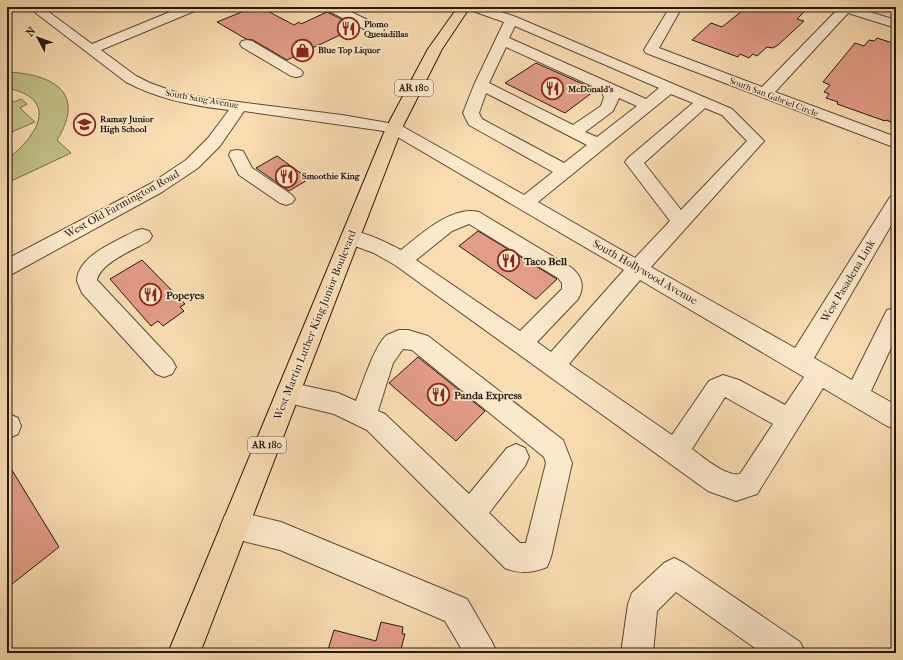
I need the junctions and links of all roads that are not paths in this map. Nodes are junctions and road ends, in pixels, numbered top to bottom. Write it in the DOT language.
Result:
graph roads {
  1 [pos="34,7"];
  2 [pos="193,7"];
  3 [pos="331,7"];
  4 [pos="464,7"];
  5 [pos="474,7"];
  6 [pos="676,7"];
  7 [pos="844,8"];
  8 [pos="511,20"];
  9 [pos="896,24"];
  10 [pos="377,30"];
  11 [pos="502,40"];
  12 [pos="247,44"];
  13 [pos="91,49"];
  14 [pos="296,73"];
  15 [pos="481,85"];
  16 [pos="607,86"];
  17 [pos="669,88"];
  18 [pos="766,94"];
  19 [pos="703,102"];
  20 [pos="647,105"];
  21 [pos="240,106"];
  22 [pos="394,128"];
  23 [pos="574,132"];
  24 [pos="896,143"];
  25 [pos="598,145"];
  26 [pos="237,155"];
  27 [pos="565,171"];
  28 [pos="286,199"];
  29 [pos="896,201"];
  30 [pos="525,203"];
  31 [pos="682,222"];
  32 [pos="142,236"];
  33 [pos="351,237"];
  34 [pos="402,260"];
  35 [pos="7,268"];
  36 [pos="638,268"];
  37 [pos="895,316"];
  38 [pos="521,344"];
  39 [pos="553,366"];
  40 [pos="164,367"];
  41 [pos="810,367"];
  42 [pos="288,393"];
  43 [pos="857,395"];
  44 [pos="364,415"];
  45 [pos="896,418"];
  46 [pos="789,420"];
  47 [pos="675,453"];
  48 [pos="516,457"];
  49 [pos="470,515"];
  50 [pos="235,525"];
  51 [pos="184,653"];
  52 [pos="481,653"];
  53 [pos="637,653"];
  54 [pos="789,653"];
  1 -- 13 [label="street, South Sang Avenue"];
  2 -- 13 [label="street"];
  3 -- 10 [label="street"];
  4 -- 22 [label="main road, West Martin Luther King Junior Boulevard / AR 180"];
  5 -- 8 [label="street"];
  6 -- 18 [label="street, South San Gabriel Circle"];
  7 -- 9 [label="street"];
  7 -- 18 [label="street"];
  8 -- 11 [label="street"];
  8 -- 17 [label="street"];
  11 -- 15 [label="street"];
  11 -- 16 [label="street"];
  12 -- 14 [label="street"];
  13 -- 21 [label="street, South Sang Avenue"];
  15 -- 23 [label="street"];
  15 -- 27 [label="street"];
  16 -- 20 [label="street"];
  16 -- 23 [label="street"];
  17 -- 19 [label="street"];
  17 -- 20 [label="street"];
  18 -- 24 [label="street, South San Gabriel Circle"];
  19 -- 31 [label="street"];
  19 -- 31 [label="street"];
  20 -- 25 [label="street"];
  21 -- 22 [label="street, South Sang Avenue"];
  21 -- 35 [label="street, West Old Farmington Road"];
  22 -- 30 [label="street, South Hollywood Avenue"];
  22 -- 33 [label="main road, West Martin Luther King Junior Boulevard / AR 180"];
  23 -- 25 [label="street"];
  25 -- 27 [label="street"];
  26 -- 28 [label="street"];
  27 -- 30 [label="street"];
  29 -- 41 [label="street, West Pasadena Link"];
  30 -- 36 [label="street, South Hollywood Avenue"];
  31 -- 36 [label="street"];
  32 -- 40 [label="street"];
  33 -- 34 [label="street, West Pasadena Link"];
  33 -- 42 [label="main road, West Martin Luther King Junior Boulevard / AR 180"];
  34 -- 38 [label="street, West Pasadena Link"];
  34 -- 38 [label="street"];
  36 -- 39 [label="street"];
  36 -- 41 [label="street, South Hollywood Avenue"];
  37 -- 43 [label="street"];
  38 -- 39 [label="street, West Pasadena Link"];
  39 -- 47 [label="street, West Pasadena Link"];
  41 -- 43 [label="street, South Hollywood Avenue"];
  41 -- 46 [label="street, West Pasadena Link"];
  42 -- 44 [label="street"];
  42 -- 50 [label="main road, West Martin Luther King Junior Boulevard / AR 180"];
  43 -- 45 [label="street, South Hollywood Avenue"];
  44 -- 49 [label="street"];
  44 -- 49 [label="street"];
  46 -- 47 [label="street"];
  46 -- 47 [label="street, West Pasadena Link"];
  48 -- 49 [label="street"];
  50 -- 51 [label="main road, West Martin Luther King Junior Boulevard / AR 180"];
  50 -- 52 [label="street"];
  53 -- 54 [label="street"];
}
